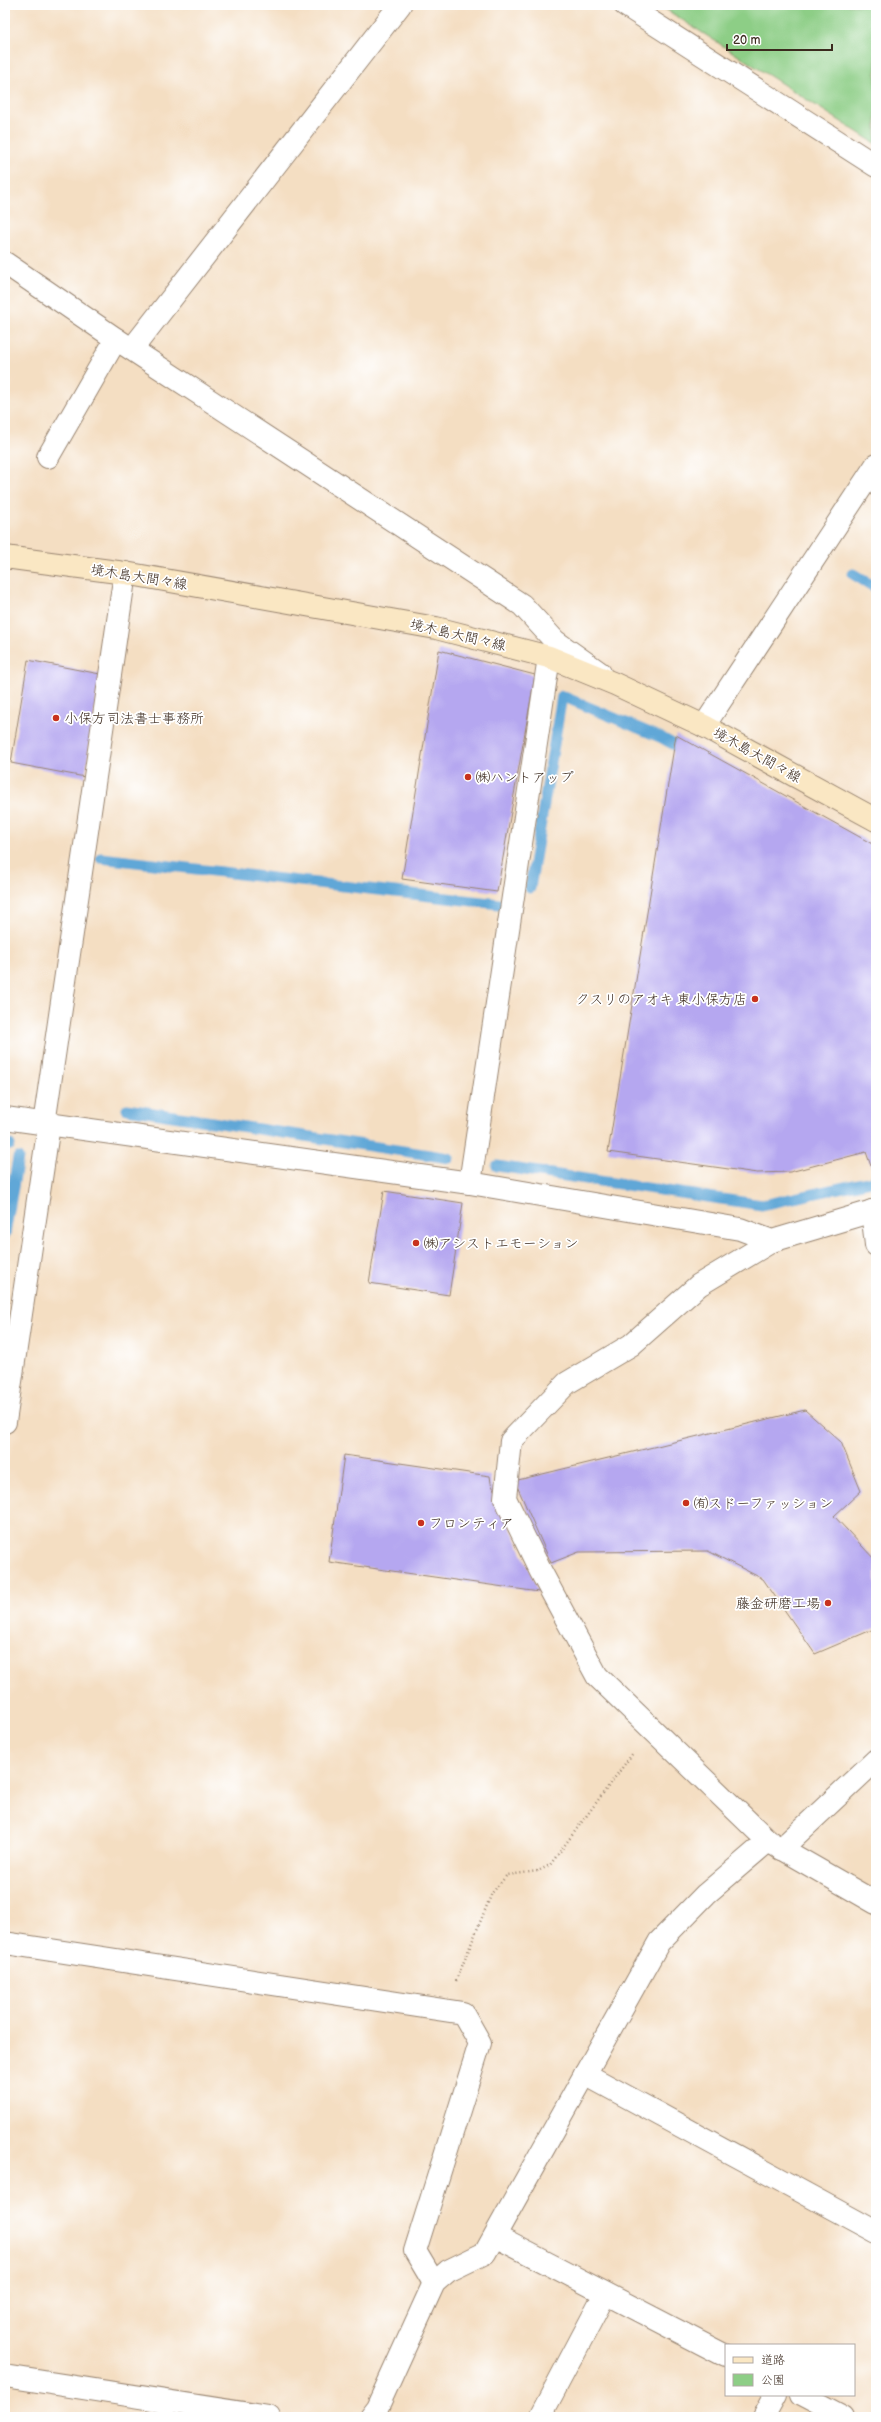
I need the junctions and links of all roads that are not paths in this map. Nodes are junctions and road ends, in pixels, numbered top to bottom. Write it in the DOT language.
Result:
graph roads {
  1 [pos="400,5"];
  2 [pos="625,5"];
  3 [pos="876,166"];
  4 [pos="5,263"];
  5 [pos="124,344"];
  6 [pos="48,457"];
  7 [pos="876,465"];
  8 [pos="5,557"];
  9 [pos="125,573"];
  10 [pos="549,657"];
  11 [pos="615,684"];
  12 [pos="704,726"];
  13 [pos="876,820"];
  14 [pos="5,1118"];
  15 [pos="47,1125"];
  16 [pos="470,1184"];
  17 [pos="874,1210"];
  18 [pos="772,1241"];
  19 [pos="876,1245"];
  20 [pos="5,1422"];
  21 [pos="876,1760"];
  22 [pos="775,1845"];
  23 [pos="876,1903"];
  24 [pos="5,1943"];
  25 [pos="585,2074"];
  26 [pos="876,2232"];
  27 [pos="495,2236"];
  28 [pos="434,2283"];
  29 [pos="606,2294"];
  30 [pos="725,2355"];
  31 [pos="5,2376"];
  32 [pos="774,2396"];
  33 [pos="803,2396"];
  34 [pos="269,2417"];
  35 [pos="370,2417"];
  36 [pos="540,2417"];
  37 [pos="763,2417"];
  38 [pos="843,2417"];
  1 -- 5 [label="street"];
  2 -- 3 [label="street"];
  4 -- 5 [label="street"];
  5 -- 6 [label="street"];
  5 -- 11 [label="street"];
  7 -- 12 [label="street"];
  8 -- 9 [label="main road, 境木島大間々線"];
  9 -- 10 [label="main road, 境木島大間々線"];
  9 -- 15 [label="street"];
  10 -- 11 [label="main road, 境木島大間々線"];
  10 -- 16 [label="street"];
  11 -- 12 [label="main road, 境木島大間々線"];
  12 -- 13 [label="main road, 境木島大間々線"];
  14 -- 15 [label="street"];
  15 -- 16 [label="street"];
  15 -- 20 [label="street"];
  16 -- 18 [label="street"];
  17 -- 18 [label="street"];
  17 -- 19 [label="street"];
  18 -- 22 [label="street"];
  21 -- 22 [label="street"];
  22 -- 23 [label="street"];
  22 -- 25 [label="street"];
  24 -- 28 [label="street"];
  25 -- 26 [label="street"];
  25 -- 27 [label="street"];
  27 -- 28 [label="street"];
  27 -- 29 [label="street"];
  28 -- 35 [label="street"];
  29 -- 30 [label="street"];
  29 -- 36 [label="street"];
  31 -- 34 [label="street"];
  32 -- 37 [label="street"];
  33 -- 38 [label="street"];
}
